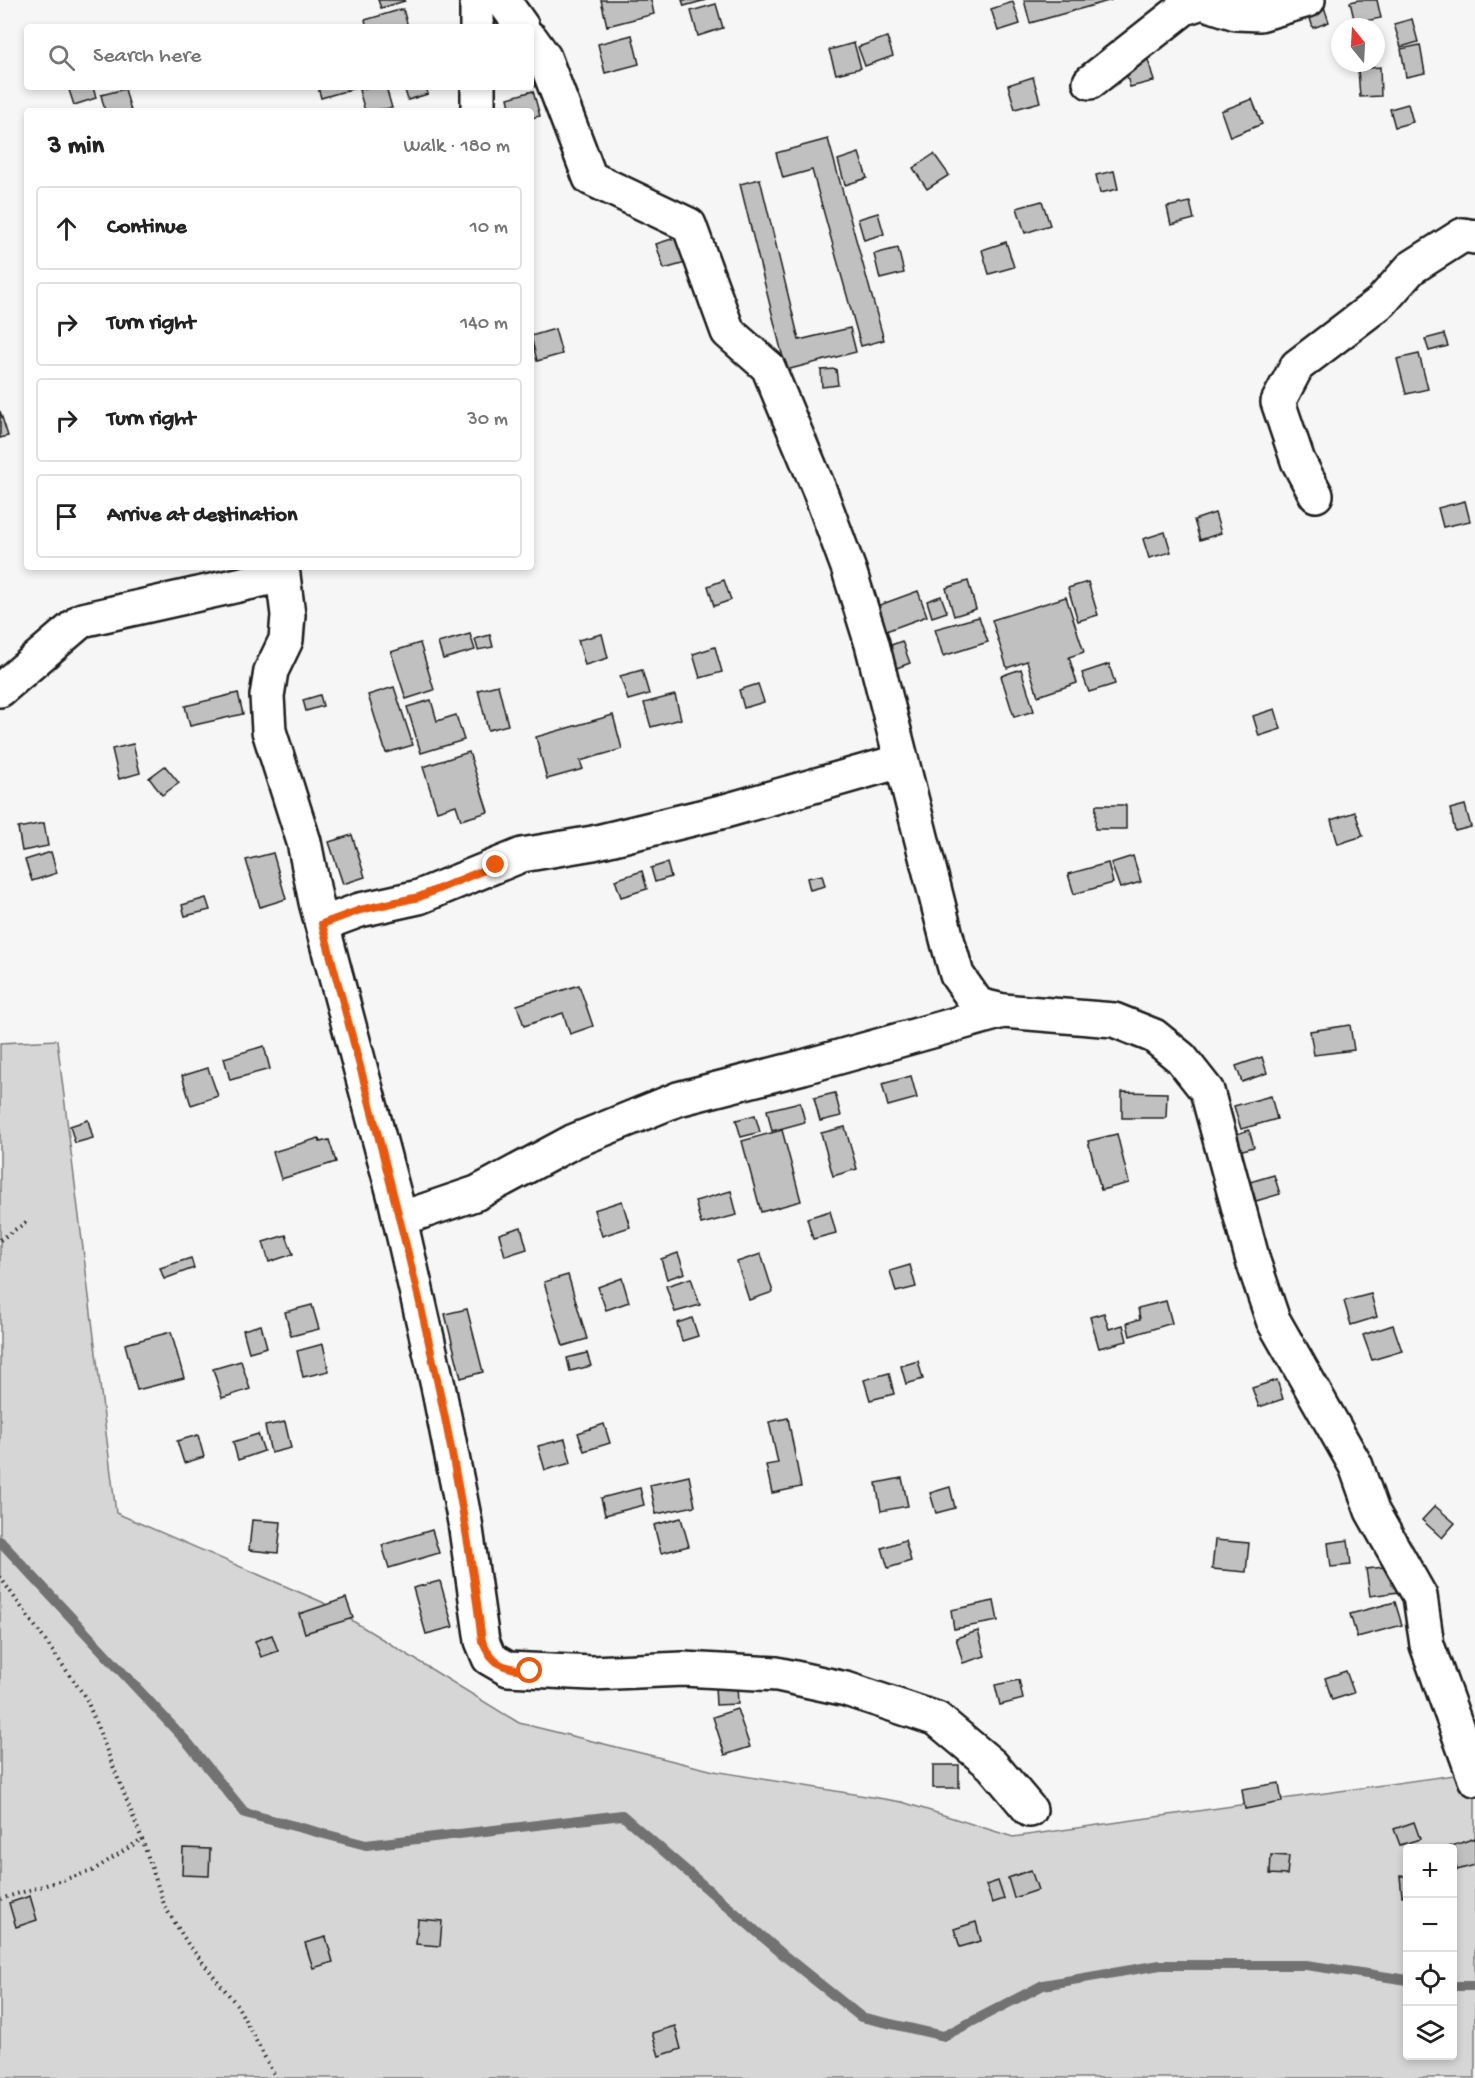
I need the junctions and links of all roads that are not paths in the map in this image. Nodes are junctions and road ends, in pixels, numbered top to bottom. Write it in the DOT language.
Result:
graph roads {
  1 [pos="477,0"];
  2 [pos="503,0"];
  3 [pos="1308,0"];
  4 [pos="477,24"];
  5 [pos="520,24"];
  6 [pos="534,43"];
  7 [pos="1090,82"];
  8 [pos="478,90"];
  9 [pos="478,108"];
  10 [pos="1475,237"];
  11 [pos="1316,495"];
  12 [pos="0,690"];
  13 [pos="901,761"];
  14 [pos="322,924"];
  15 [pos="1003,1011"];
  16 [pos="400,1219"];
  17 [pos="1475,1779"];
  18 [pos="1030,1810"];
  1 -- 4 [label="street"];
  2 -- 5 [label="street"];
  3 -- 7 [label="street"];
  6 -- 13 [label="street"];
  8 -- 9 [label="street"];
  10 -- 11 [label="street"];
  12 -- 14 [label="street"];
  13 -- 14 [label="street"];
  13 -- 15 [label="street"];
  14 -- 16 [label="street"];
  15 -- 16 [label="street"];
  15 -- 17 [label="street"];
  16 -- 18 [label="street"];
}
